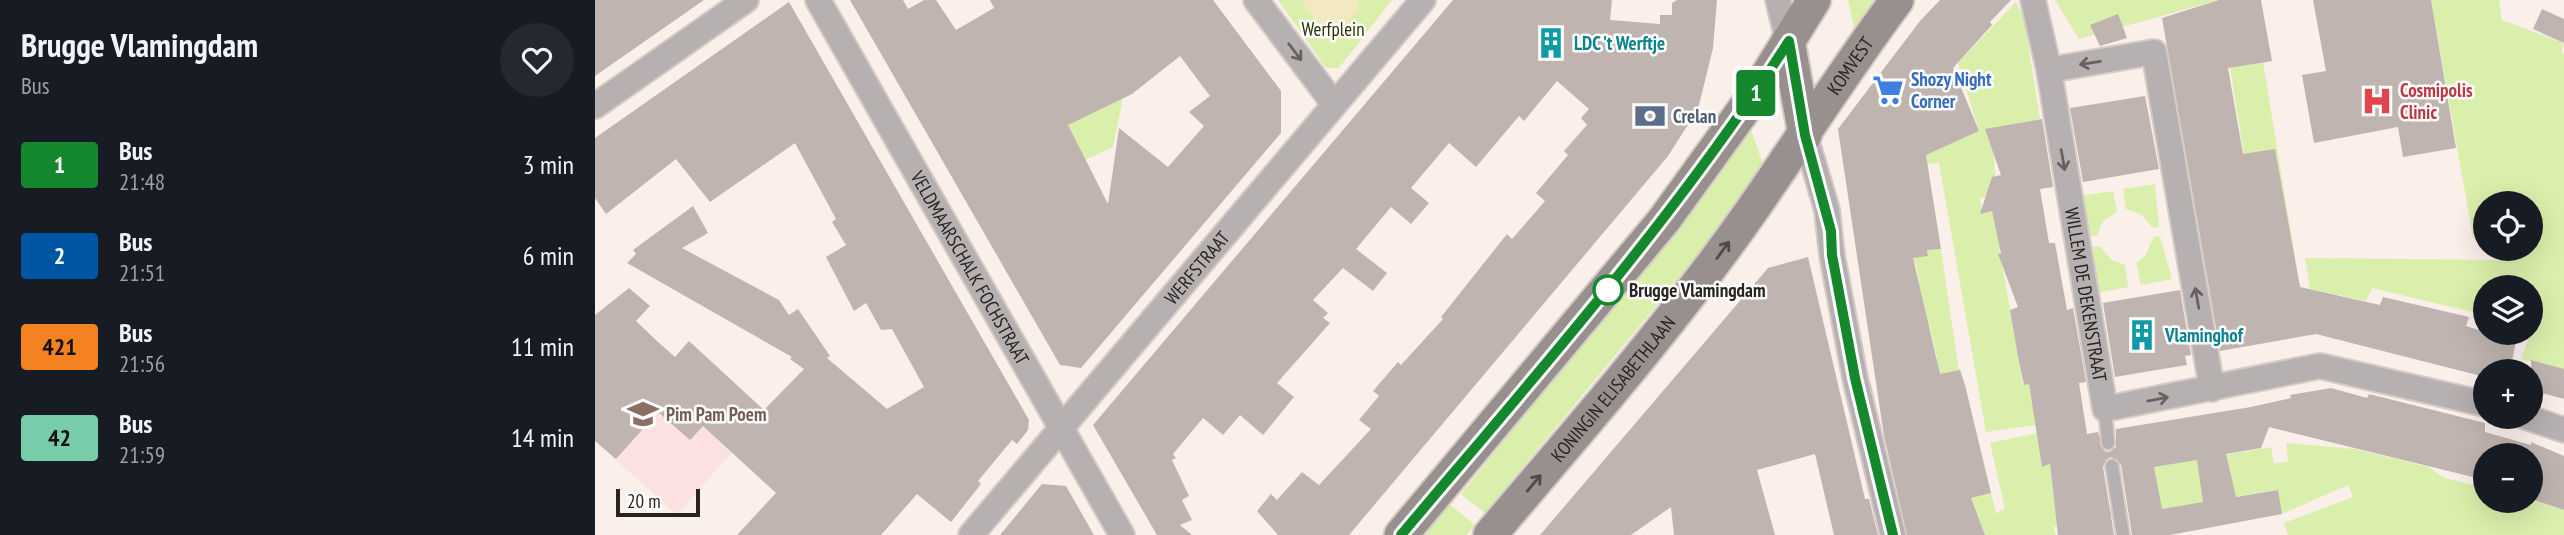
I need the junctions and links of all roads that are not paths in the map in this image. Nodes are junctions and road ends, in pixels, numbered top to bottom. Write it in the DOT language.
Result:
graph roads {
  1 [pos="746,0"];
  2 [pos="818,0"];
  3 [pos="1256,0"];
  4 [pos="1423,0"];
  5 [pos="1778,0"];
  6 [pos="1814,0"];
  7 [pos="1897,0"];
  8 [pos="2033,0"];
  9 [pos="1789,41"];
  10 [pos="2049,70"];
  11 [pos="1334,104"];
  12 [pos="595,106"];
  13 [pos="1805,135"];
  14 [pos="2212,389"];
  15 [pos="2473,400"];
  16 [pos="2105,410"];
  17 [pos="2543,423"];
  18 [pos="1061,427"];
  19 [pos="2564,430"];
  20 [pos="2108,443"];
  21 [pos="2112,466"];
  22 [pos="971,535"];
  23 [pos="1122,535"];
  24 [pos="1401,535"];
  25 [pos="1490,535"];
  26 [pos="1893,535"];
  27 [pos="2123,535"];
  1 -- 12 [label="street"];
  2 -- 18 [label="street, VELDMAARSCHALK FOCHSTRAAT"];
  3 -- 11 [label="street, one-way"];
  4 -- 11 [label="street, WERFSTRAAT"];
  5 -- 9 [label="street"];
  6 -- 9 [label="main road"];
  7 -- 13 [label="main road, KOMVEST"];
  8 -- 10 [label="street, WILLEM DE DEKENSTRAAT"];
  9 -- 13 [label="main road"];
  9 -- 24 [label="main road"];
  14 -- 10 [label="street, one-way"];
  10 -- 16 [label="street, WILLEM DE DEKENSTRAAT, one-way"];
  11 -- 18 [label="street, WERFSTRAAT"];
  25 -- 13 [label="main road, KONINGIN ELISABETHLAAN, one-way"];
  13 -- 26 [label="street"];
  14 -- 15 [label="street, WILLEM DE DEKENSTRAAT"];
  16 -- 14 [label="street, WILLEM DE DEKENSTRAAT, one-way"];
  16 -- 20 [label="lane"];
  17 -- 19 [label="street"];
  18 -- 22 [label="street, WERFSTRAAT"];
  18 -- 23 [label="street, VELDMAARSCHALK FOCHSTRAAT"];
  21 -- 27 [label="lane"];
}
